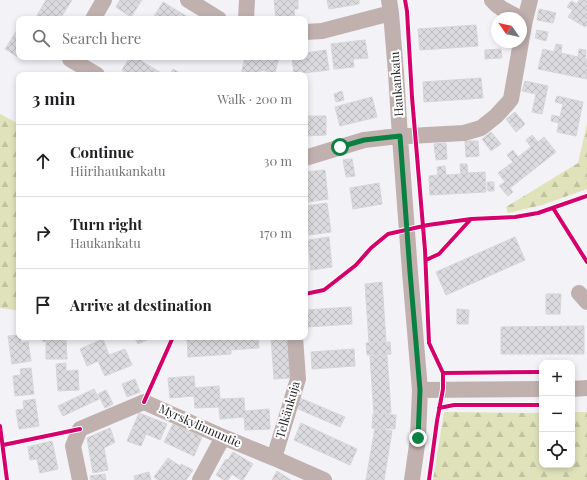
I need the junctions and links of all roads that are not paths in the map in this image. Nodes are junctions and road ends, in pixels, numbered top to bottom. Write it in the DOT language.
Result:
graph roads {
  1 [pos="104,0"];
  2 [pos="188,0"];
  3 [pos="247,0"];
  4 [pos="492,0"];
  5 [pos="530,0"];
  6 [pos="390,6"];
  7 [pos="508,12"];
  8 [pos="525,12"];
  9 [pos="95,16"];
  10 [pos="214,16"];
  11 [pos="246,16"];
  12 [pos="308,32"];
  13 [pos="520,48"];
  14 [pos="72,60"];
  15 [pos="92,72"];
  16 [pos="400,136"];
  17 [pos="308,157"];
  18 [pos="295,340"];
  19 [pos="575,388"];
  20 [pos="587,388"];
  21 [pos="539,389"];
  22 [pos="420,390"];
  23 [pos="223,437"];
  24 [pos="274,458"];
  25 [pos="316,478"];
  26 [pos="80,480"];
  27 [pos="200,480"];
  28 [pos="412,480"];
  1 -- 9 [label="street"];
  2 -- 10 [label="street"];
  3 -- 11 [label="street"];
  4 -- 7 [label="street"];
  5 -- 8 [label="street"];
  6 -- 12 [label="street"];
  6 -- 16 [label="street, Haukankatu"];
  13 -- 16 [label="street"];
  14 -- 15 [label="street"];
  16 -- 17 [label="street"];
  16 -- 22 [label="street, Haukankatu"];
  18 -- 24 [label="street, Telkänkuja"];
  19 -- 20 [label="street"];
  21 -- 22 [label="street"];
  22 -- 28 [label="street, Haukankatu"];
  23 -- 24 [label="street, Myrskylinnuntie"];
  23 -- 26 [label="street, Myrskylinnuntie"];
  23 -- 27 [label="street"];
  24 -- 25 [label="street, Myrskylinnuntie"];
}
